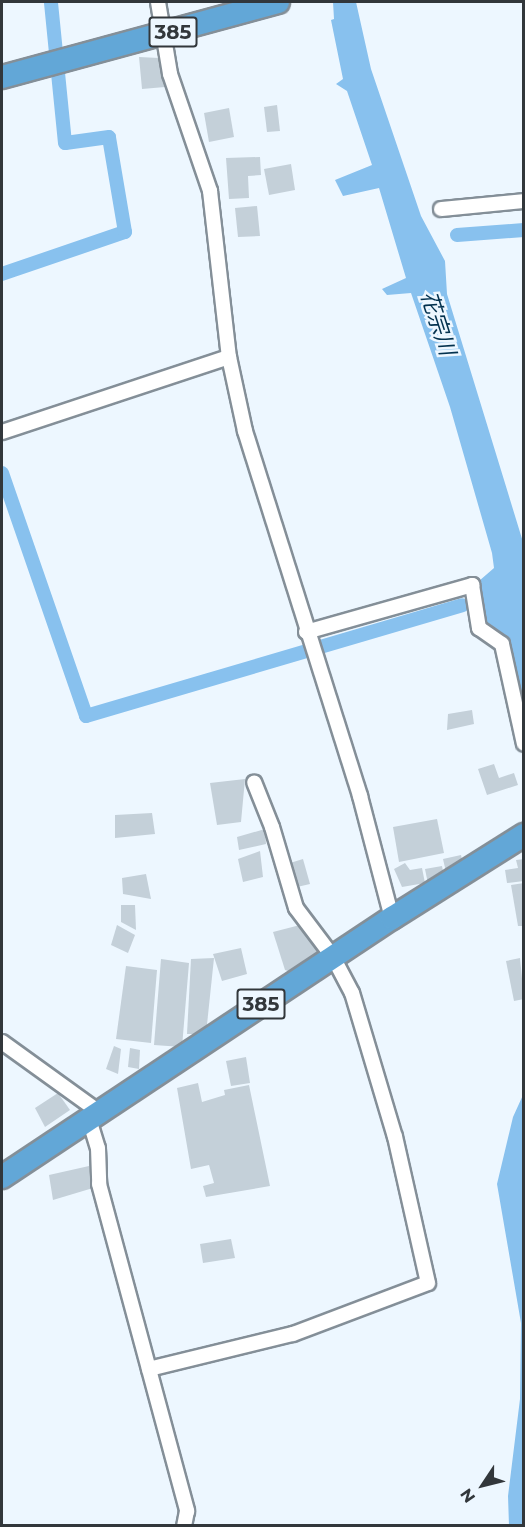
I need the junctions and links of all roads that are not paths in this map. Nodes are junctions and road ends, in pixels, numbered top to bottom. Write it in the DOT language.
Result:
graph roads {
  1 [pos="158,2"];
  2 [pos="278,2"];
  3 [pos="164,34"];
  4 [pos="2,77"];
  5 [pos="524,201"];
  6 [pos="441,209"];
  7 [pos="229,357"];
  8 [pos="2,432"];
  9 [pos="307,635"];
  10 [pos="524,744"];
  11 [pos="254,782"];
  12 [pos="524,835"];
  13 [pos="392,918"];
  14 [pos="333,957"];
  15 [pos="2,1042"];
  16 [pos="94,1116"];
  17 [pos="2,1177"];
  18 [pos="149,1369"];
  19 [pos="184,1526"];
  1 -- 3 [label="street"];
  2 -- 3 [label="highway, 385"];
  3 -- 4 [label="highway, 385"];
  3 -- 7 [label="street"];
  5 -- 6 [label="street"];
  7 -- 8 [label="street"];
  7 -- 9 [label="street"];
  9 -- 10 [label="street"];
  9 -- 13 [label="street"];
  11 -- 14 [label="street"];
  12 -- 13 [label="highway, 385"];
  13 -- 14 [label="highway, 385"];
  14 -- 16 [label="highway, 385"];
  14 -- 18 [label="street"];
  15 -- 16 [label="street"];
  16 -- 17 [label="highway, 385"];
  16 -- 18 [label="street"];
  18 -- 19 [label="street"];
}
